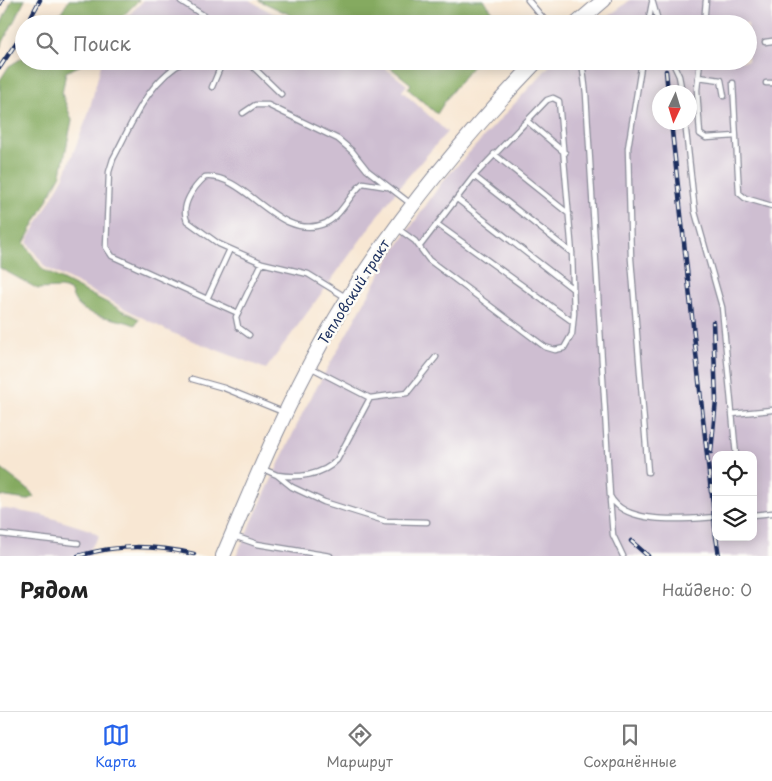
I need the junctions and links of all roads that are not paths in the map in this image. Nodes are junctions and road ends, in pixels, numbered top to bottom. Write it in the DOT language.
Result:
graph roads {
  1 [pos="528,0"];
  2 [pos="604,0"];
  3 [pos="706,0"];
  4 [pos="181,1"];
  5 [pos="652,1"];
  6 [pos="203,15"];
  7 [pos="540,15"];
  8 [pos="586,15"];
  9 [pos="650,15"];
  10 [pos="656,15"];
  11 [pos="705,15"];
  12 [pos="772,41"];
  13 [pos="765,42"];
  14 [pos="170,70"];
  15 [pos="219,70"];
  16 [pos="256,70"];
  17 [pos="528,70"];
  18 [pos="583,70"];
  19 [pos="641,70"];
  20 [pos="676,70"];
  21 [pos="699,70"];
  22 [pos="698,78"];
  23 [pos="766,83"];
  24 [pos="772,83"];
  25 [pos="733,84"];
  26 [pos="681,85"];
  27 [pos="212,87"];
  28 [pos="281,94"];
  29 [pos="724,96"];
  30 [pos="243,113"];
  31 [pos="527,121"];
  32 [pos="686,130"];
  33 [pos="736,136"];
  34 [pos="564,153"];
  35 [pos="494,154"];
  36 [pos="474,176"];
  37 [pos="387,187"];
  38 [pos="457,199"];
  39 [pos="412,205"];
  40 [pos="772,206"];
  41 [pos="569,214"];
  42 [pos="437,224"];
  43 [pos="396,227"];
  44 [pos="420,246"];
  45 [pos="230,249"];
  46 [pos="572,253"];
  47 [pos="262,262"];
  48 [pos="573,289"];
  49 [pos="208,299"];
  50 [pos="348,299"];
  51 [pos="238,313"];
  52 [pos="573,322"];
  53 [pos="248,334"];
  54 [pos="436,357"];
  55 [pos="309,366"];
  56 [pos="192,379"];
  57 [pos="370,398"];
  58 [pos="772,410"];
  59 [pos="286,413"];
  60 [pos="732,414"];
  61 [pos="736,451"];
  62 [pos="262,468"];
  63 [pos="648,472"];
  64 [pos="277,475"];
  65 [pos="610,496"];
  66 [pos="772,513"];
  67 [pos="757,514"];
  68 [pos="712,517"];
  69 [pos="427,522"];
  70 [pos="0,534"];
  71 [pos="232,535"];
  72 [pos="78,543"];
  73 [pos="222,556"];
  74 [pos="330,556"];
  75 [pos="623,556"];
  1 -- 7 [label="lane"];
  2 -- 8 [label="main road"];
  3 -- 11 [label="lane"];
  4 -- 6 [label="lane"];
  5 -- 9 [label="lane"];
  5 -- 10 [label="lane"];
  12 -- 13 [label="lane"];
  14 -- 49 [label="lane"];
  15 -- 27 [label="lane"];
  16 -- 28 [label="lane"];
  17 -- 39 [label="main road, Тепловский тракт"];
  18 -- 65 [label="lane"];
  19 -- 63 [label="lane"];
  20 -- 26 [label="lane"];
  21 -- 22 [label="lane"];
  22 -- 29 [label="lane"];
  22 -- 33 [label="lane"];
  23 -- 24 [label="lane"];
  25 -- 33 [label="lane"];
  30 -- 37 [label="lane"];
  31 -- 34 [label="lane"];
  31 -- 34 [label="lane"];
  31 -- 35 [label="lane"];
  32 -- 60 [label="lane"];
  33 -- 40 [label="lane"];
  34 -- 41 [label="lane"];
  35 -- 36 [label="lane"];
  35 -- 41 [label="lane"];
  36 -- 38 [label="lane"];
  36 -- 46 [label="lane"];
  37 -- 39 [label="lane"];
  37 -- 45 [label="lane"];
  38 -- 42 [label="lane"];
  38 -- 48 [label="lane"];
  39 -- 43 [label="main road, Тепловский тракт"];
  41 -- 46 [label="lane"];
  42 -- 44 [label="lane"];
  42 -- 52 [label="lane"];
  43 -- 44 [label="lane"];
  43 -- 50 [label="main road, Тепловский тракт"];
  44 -- 52 [label="lane"];
  45 -- 47 [label="lane"];
  45 -- 49 [label="lane"];
  46 -- 48 [label="lane"];
  47 -- 50 [label="lane"];
  47 -- 51 [label="lane"];
  48 -- 52 [label="lane"];
  49 -- 51 [label="lane"];
  50 -- 55 [label="main road, Тепловский тракт"];
  51 -- 53 [label="lane"];
  54 -- 57 [label="lane"];
  55 -- 57 [label="lane"];
  55 -- 59 [label="main road, Тепловский тракт"];
  56 -- 59 [label="lane"];
  57 -- 64 [label="lane"];
  58 -- 60 [label="lane"];
  59 -- 62 [label="main road, Тепловский тракт"];
  60 -- 61 [label="lane"];
  62 -- 64 [label="lane"];
  62 -- 71 [label="main road, Тепловский тракт"];
  64 -- 69 [label="lane"];
  65 -- 68 [label="lane"];
  65 -- 75 [label="lane"];
  66 -- 67 [label="lane"];
  70 -- 72 [label="lane"];
  71 -- 73 [label="main road, Тепловский тракт"];
  71 -- 74 [label="lane"];
}
